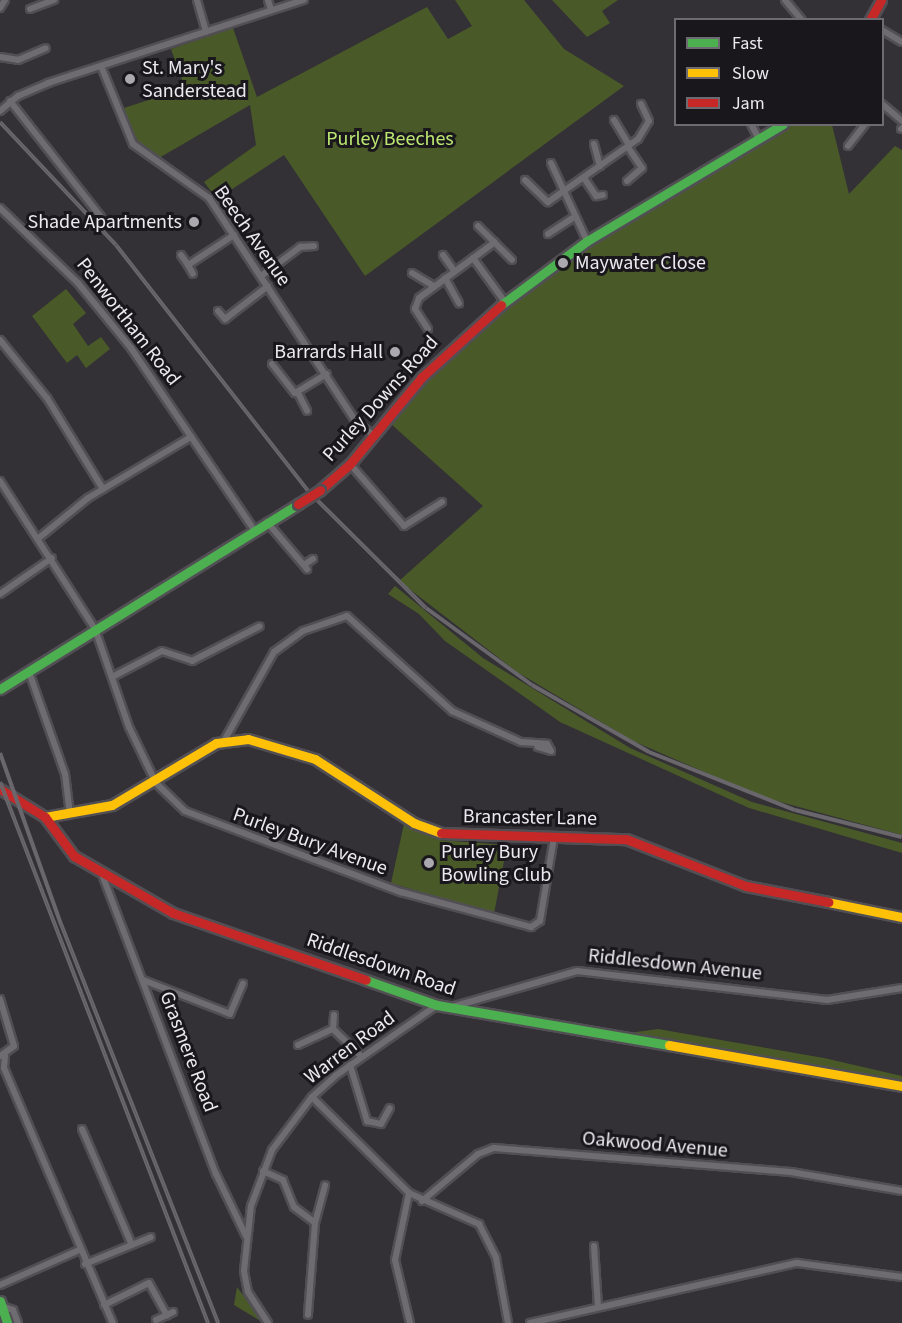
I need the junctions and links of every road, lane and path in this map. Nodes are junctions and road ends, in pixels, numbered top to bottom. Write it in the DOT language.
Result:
graph roads {
  1 [pos="7,0"];
  2 [pos="54,0"];
  3 [pos="197,0"];
  4 [pos="268,0"];
  5 [pos="304,0"];
  6 [pos="785,0"];
  7 [pos="881,0"];
  8 [pos="0,8"];
  9 [pos="30,9"];
  10 [pos="271,10"];
  11 [pos="800,18"];
  12 [pos="871,18"];
  13 [pos="884,31"];
  14 [pos="206,32"];
  15 [pos="902,42"];
  16 [pos="41,48"];
  17 [pos="0,57"];
  18 [pos="101,66"];
  19 [pos="0,99"];
  20 [pos="8,103"];
  21 [pos="641,104"];
  22 [pos="884,106"];
  23 [pos="0,111"];
  24 [pos="614,120"];
  25 [pos="902,121"];
  26 [pos="752,126"];
  27 [pos="780,126"];
  28 [pos="863,126"];
  29 [pos="759,139"];
  30 [pos="594,144"];
  31 [pos="629,146"];
  32 [pos="848,146"];
  33 [pos="551,163"];
  34 [pos="600,166"];
  35 [pos="584,178"];
  36 [pos="525,180"];
  37 [pos="627,181"];
  38 [pos="561,194"];
  39 [pos="603,195"];
  40 [pos="0,208"];
  41 [pos="101,217"];
  42 [pos="574,217"];
  43 [pos="478,226"];
  44 [pos="548,234"];
  45 [pos="234,235"];
  46 [pos="587,241"];
  47 [pos="495,242"];
  48 [pos="314,246"];
  49 [pos="181,255"];
  50 [pos="443,255"];
  51 [pos="473,258"];
  52 [pos="512,260"];
  53 [pos="188,265"];
  54 [pos="454,271"];
  55 [pos="412,273"];
  56 [pos="193,274"];
  57 [pos="261,276"];
  58 [pos="445,278"];
  59 [pos="268,286"];
  60 [pos="434,286"];
  61 [pos="505,302"];
  62 [pos="459,303"];
  63 [pos="218,311"];
  64 [pos="225,319"];
  65 [pos="230,327"];
  66 [pos="428,329"];
  67 [pos="0,339"];
  68 [pos="272,364"];
  69 [pos="327,374"];
  70 [pos="298,393"];
  71 [pos="307,411"];
  72 [pos="373,435"];
  73 [pos="189,438"];
  74 [pos="350,464"];
  75 [pos="0,481"];
  76 [pos="103,489"];
  77 [pos="7,492"];
  78 [pos="0,497"];
  79 [pos="432,500"];
  80 [pos="267,522"];
  81 [pos="254,530"];
  82 [pos="40,537"];
  83 [pos="52,558"];
  84 [pos="313,559"];
  85 [pos="0,594"];
  86 [pos="260,626"];
  87 [pos="95,629"];
  88 [pos="29,672"];
  89 [pos="112,677"];
  90 [pos="0,689"];
  91 [pos="225,739"];
  92 [pos="538,747"];
  93 [pos="156,783"];
  94 [pos="0,789"];
  95 [pos="70,815"];
  96 [pos="45,817"];
  97 [pos="554,837"];
  98 [pos="103,877"];
  99 [pos="902,917"];
  100 [pos="143,980"];
  101 [pos="243,984"];
  102 [pos="902,988"];
  103 [pos="0,999"];
  104 [pos="437,1005"];
  105 [pos="449,1008"];
  106 [pos="334,1015"];
  107 [pos="333,1029"];
  108 [pos="298,1046"];
  109 [pos="3,1056"];
  110 [pos="362,1057"];
  111 [pos="350,1065"];
  112 [pos="902,1086"];
  113 [pos="312,1097"];
  114 [pos="390,1108"];
  115 [pos="82,1129"];
  116 [pos="263,1171"];
  117 [pos="325,1185"];
  118 [pos="902,1191"];
  119 [pos="409,1193"];
  120 [pos="422,1201"];
  121 [pos="315,1223"];
  122 [pos="246,1236"];
  123 [pos="151,1237"];
  124 [pos="132,1245"];
  125 [pos="594,1246"];
  126 [pos="79,1250"];
  127 [pos="85,1264"];
  128 [pos="902,1277"];
  129 [pos="0,1285"];
  130 [pos="1,1303"];
  131 [pos="104,1305"];
  132 [pos="598,1307"];
  133 [pos="308,1316"];
  134 [pos="156,1320"];
  135 [pos="7,1323"];
  136 [pos="18,1323"];
  137 [pos="113,1323"];
  138 [pos="268,1323"];
  139 [pos="410,1323"];
  140 [pos="508,1323"];
  141 [pos="530,1323"];
  1 -- 8 [label="street"];
  2 -- 9 [label="street"];
  3 -- 14 [label="street"];
  4 -- 10 [label="street"];
  5 -- 10 [label="street"];
  6 -- 11 [label="street"];
  7 -- 12 [label="street"];
  10 -- 14 [label="street"];
  13 -- 15 [label="street"];
  14 -- 18 [label="street"];
  16 -- 17 [label="street"];
  18 -- 20 [label="street"];
  18 -- 45 [label="street, Beech Avenue"];
  19 -- 20 [label="street"];
  20 -- 23 [label="street"];
  20 -- 41 [label="street"];
  21 -- 31 [label="street"];
  22 -- 25 [label="street"];
  24 -- 31 [label="street"];
  26 -- 29 [label="street"];
  27 -- 29 [label="street, Purley Downs Road"];
  28 -- 32 [label="street"];
  29 -- 46 [label="street, Purley Downs Road"];
  30 -- 34 [label="street"];
  31 -- 34 [label="street"];
  31 -- 37 [label="street"];
  33 -- 38 [label="street"];
  34 -- 35 [label="street"];
  35 -- 38 [label="street"];
  35 -- 39 [label="street"];
  36 -- 38 [label="street"];
  38 -- 42 [label="street"];
  40 -- 73 [label="street, Penwortham Road"];
  42 -- 44 [label="street"];
  42 -- 46 [label="street"];
  43 -- 47 [label="street"];
  45 -- 53 [label="street"];
  45 -- 57 [label="street, Beech Avenue"];
  46 -- 61 [label="street, Purley Downs Road"];
  47 -- 51 [label="street"];
  47 -- 52 [label="street"];
  48 -- 57 [label="street"];
  49 -- 53 [label="street"];
  50 -- 54 [label="street"];
  51 -- 54 [label="street"];
  51 -- 61 [label="street"];
  53 -- 56 [label="street"];
  54 -- 58 [label="street"];
  55 -- 60 [label="street"];
  57 -- 59 [label="street, Beech Avenue"];
  58 -- 60 [label="street"];
  58 -- 62 [label="street"];
  59 -- 64 [label="street"];
  59 -- 69 [label="street, Beech Avenue"];
  60 -- 66 [label="street"];
  61 -- 72 [label="street, Purley Downs Road"];
  63 -- 64 [label="street"];
  64 -- 65 [label="street"];
  67 -- 76 [label="street"];
  68 -- 70 [label="street"];
  69 -- 70 [label="street"];
  69 -- 72 [label="street, Beech Avenue"];
  70 -- 71 [label="street"];
  72 -- 74 [label="street, Purley Downs Road"];
  73 -- 76 [label="street"];
  73 -- 81 [label="street, Penwortham Road"];
  74 -- 79 [label="street"];
  74 -- 80 [label="street, Purley Downs Road, bridge"];
  75 -- 77 [label="street, Purley Bury Avenue"];
  76 -- 82 [label="street"];
  77 -- 78 [label="street"];
  77 -- 82 [label="street, Purley Bury Avenue"];
  80 -- 81 [label="street, Purley Downs Road"];
  80 -- 84 [label="street"];
  81 -- 87 [label="street, Purley Downs Road"];
  82 -- 83 [label="street, Purley Bury Avenue"];
  83 -- 85 [label="street"];
  83 -- 87 [label="street, Purley Bury Avenue"];
  86 -- 89 [label="street"];
  87 -- 88 [label="street, Purley Downs Road"];
  87 -- 89 [label="street, Purley Bury Avenue"];
  88 -- 90 [label="street, Purley Downs Road"];
  88 -- 95 [label="street"];
  89 -- 93 [label="street, Purley Bury Avenue"];
  91 -- 92 [label="street"];
  91 -- 93 [label="street"];
  91 -- 97 [label="street, Brancaster Lane"];
  93 -- 95 [label="street"];
  93 -- 97 [label="street, Purley Bury Avenue"];
  94 -- 96 [label="street, Riddlesdown Road"];
  95 -- 96 [label="street"];
  96 -- 98 [label="street, Riddlesdown Road"];
  97 -- 99 [label="street, Brancaster Lane"];
  98 -- 100 [label="street, Grasmere Road"];
  98 -- 104 [label="street, Riddlesdown Road"];
  100 -- 101 [label="street"];
  100 -- 122 [label="street, Grasmere Road"];
  102 -- 105 [label="street, Riddlesdown Avenue"];
  103 -- 109 [label="street"];
  104 -- 105 [label="street, Riddlesdown Road"];
  104 -- 110 [label="street, Warren Road"];
  105 -- 112 [label="street, Riddlesdown Road"];
  106 -- 107 [label="street"];
  107 -- 108 [label="street"];
  107 -- 110 [label="street"];
  109 -- 126 [label="street"];
  110 -- 111 [label="street, Warren Road"];
  111 -- 113 [label="street, Warren Road"];
  111 -- 114 [label="street"];
  113 -- 116 [label="street, Warren Road"];
  113 -- 119 [label="street"];
  115 -- 124 [label="street"];
  116 -- 121 [label="street"];
  116 -- 122 [label="street, Warren Road"];
  117 -- 121 [label="street"];
  118 -- 120 [label="street, Oakwood Avenue"];
  119 -- 120 [label="street"];
  119 -- 139 [label="street"];
  120 -- 140 [label="street"];
  121 -- 133 [label="street"];
  122 -- 138 [label="street, Warren Road"];
  123 -- 124 [label="street"];
  124 -- 127 [label="street"];
  125 -- 132 [label="street"];
  126 -- 127 [label="street"];
  126 -- 129 [label="street"];
  127 -- 131 [label="street"];
  128 -- 132 [label="street"];
  130 -- 135 [label="street"];
  130 -- 136 [label="street"];
  131 -- 134 [label="street"];
  131 -- 137 [label="street"];
  132 -- 141 [label="street"];
}
